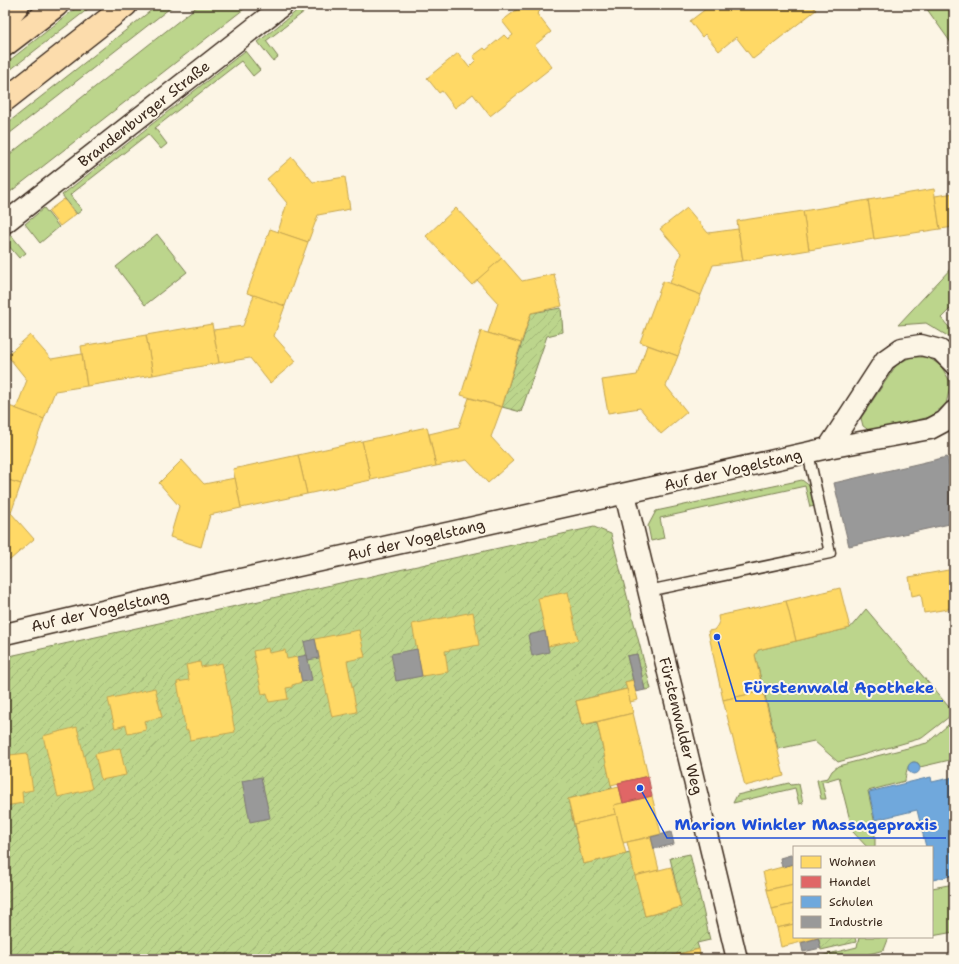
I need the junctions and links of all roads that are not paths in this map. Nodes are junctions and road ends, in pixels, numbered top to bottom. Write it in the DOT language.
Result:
graph roads {
  1 [pos="18,5"];
  2 [pos="57,5"];
  3 [pos="126,5"];
  4 [pos="283,5"];
  5 [pos="5,21"];
  6 [pos="5,45"];
  7 [pos="5,100"];
  8 [pos="5,223"];
  9 [pos="954,364"];
  10 [pos="951,418"];
  11 [pos="828,448"];
  12 [pos="808,453"];
  13 [pos="625,494"];
  14 [pos="648,591"];
  15 [pos="5,634"];
  16 [pos="737,959"];
  1 -- 5 [label="highway"];
  2 -- 6 [label="highway"];
  3 -- 7 [label="highway"];
  4 -- 8 [label="street, Brandenburger Straße"];
  9 -- 11 [label="street"];
  10 -- 11 [label="street, Auf der Vogelstang"];
  11 -- 12 [label="street, Auf der Vogelstang"];
  12 -- 13 [label="street, Auf der Vogelstang"];
  12 -- 14 [label="lane"];
  13 -- 14 [label="street, Fürstenwalder Weg"];
  13 -- 15 [label="street, Auf der Vogelstang"];
  14 -- 16 [label="street, Fürstenwalder Weg"];
}
